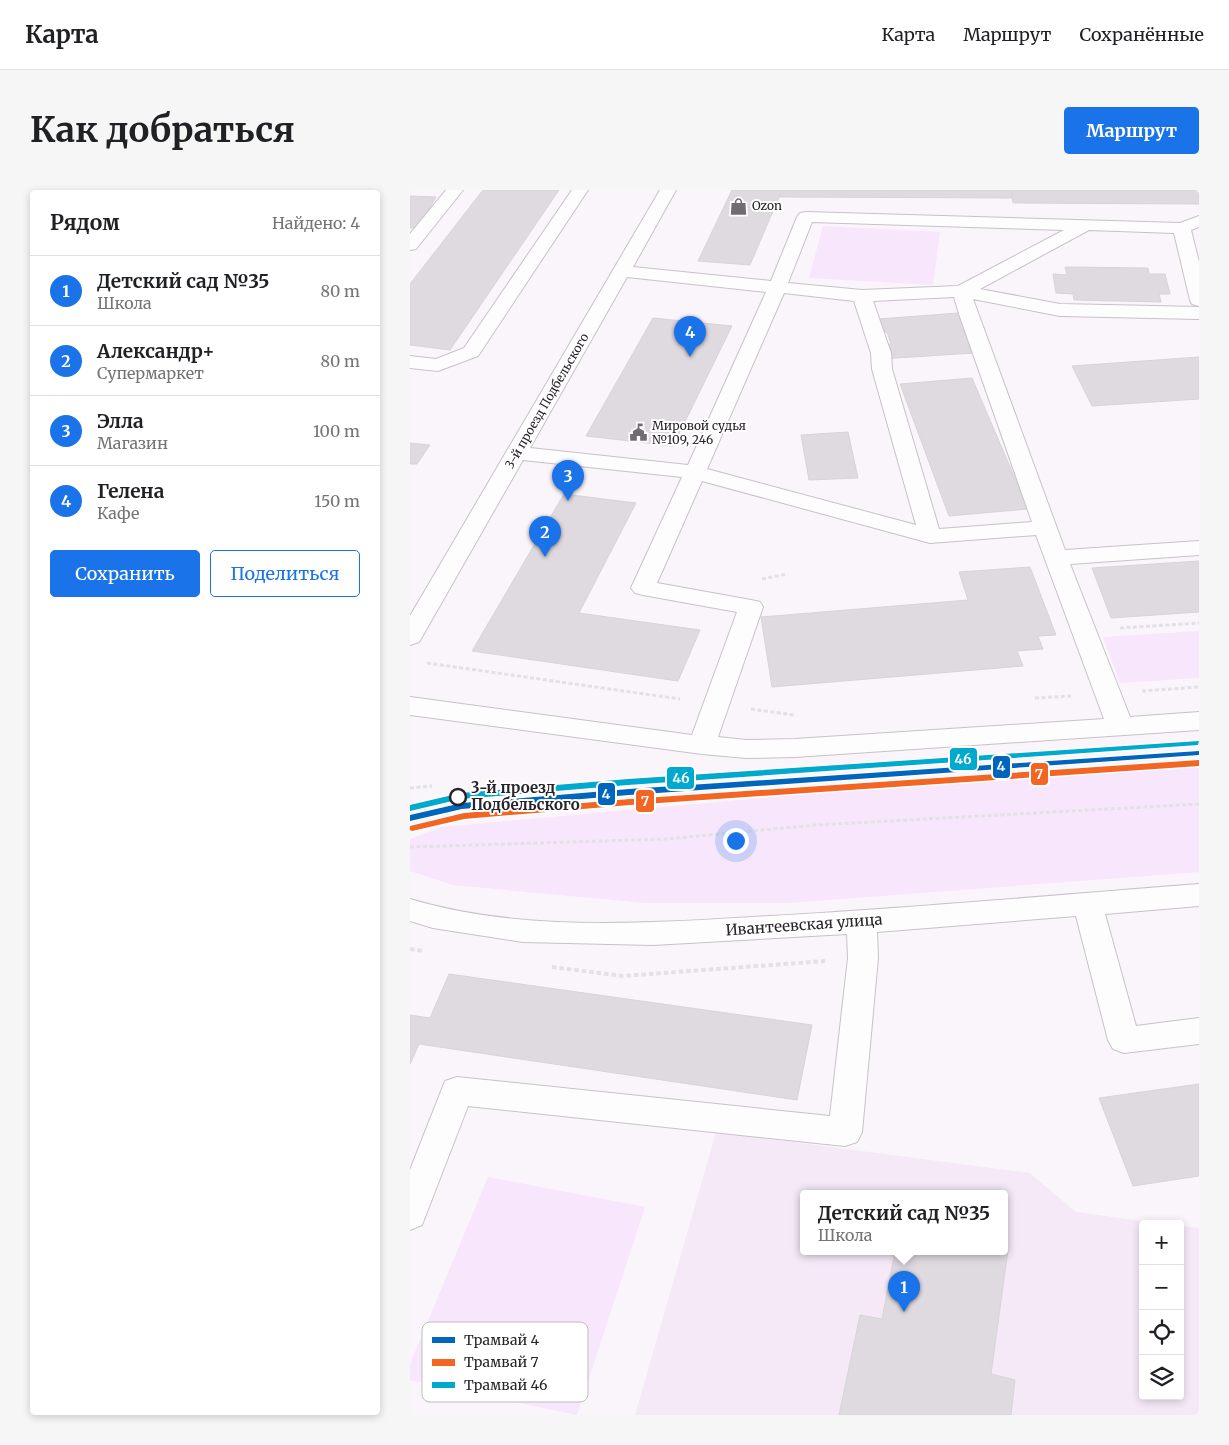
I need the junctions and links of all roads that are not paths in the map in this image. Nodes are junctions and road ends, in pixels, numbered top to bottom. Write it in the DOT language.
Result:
graph roads {
  1 [pos="455,190"];
  2 [pos="580,190"];
  3 [pos="668,190"];
  4 [pos="1199,220"];
  5 [pos="1085,225"];
  6 [pos="1182,228"];
  7 [pos="410,245"];
  8 [pos="621,271"];
  9 [pos="778,288"];
  10 [pos="962,292"];
  11 [pos="862,296"];
  12 [pos="1199,300"];
  13 [pos="1199,312"];
  14 [pos="410,362"];
  15 [pos="517,452"];
  16 [pos="693,472"];
  17 [pos="1046,528"];
  18 [pos="930,536"];
  19 [pos="1199,548"];
  20 [pos="1056,558"];
  21 [pos="410,637"];
  22 [pos="410,706"];
  23 [pos="1199,720"];
  24 [pos="1120,726"];
  25 [pos="702,745"];
  26 [pos="1199,895"];
  27 [pos="1087,904"];
  28 [pos="410,910"];
  29 [pos="862,922"];
  30 [pos="1199,1031"];
  31 [pos="410,1214"];
  1 -- 7 [label="street"];
  2 -- 14 [label="street"];
  3 -- 8 [label="street, 3-й проезд Подбельского"];
  4 -- 6 [label="street"];
  5 -- 6 [label="street"];
  5 -- 9 [label="street"];
  5 -- 10 [label="street"];
  6 -- 12 [label="street"];
  8 -- 9 [label="street"];
  8 -- 15 [label="street, 3-й проезд Подбельского"];
  9 -- 11 [label="street"];
  9 -- 16 [label="street"];
  10 -- 11 [label="street"];
  10 -- 13 [label="street"];
  10 -- 17 [label="street"];
  11 -- 18 [label="street"];
  15 -- 16 [label="street"];
  15 -- 21 [label="street, 3-й проезд Подбельского"];
  16 -- 18 [label="street"];
  16 -- 25 [label="street"];
  17 -- 18 [label="street"];
  17 -- 20 [label="street"];
  19 -- 20 [label="street"];
  20 -- 24 [label="street"];
  22 -- 25 [label="street"];
  23 -- 24 [label="street"];
  24 -- 25 [label="street"];
  26 -- 27 [label="street, Ивантеевская улица"];
  27 -- 29 [label="street, Ивантеевская улица"];
  27 -- 30 [label="street"];
  28 -- 29 [label="street, Ивантеевская улица"];
  29 -- 31 [label="street"];
}
